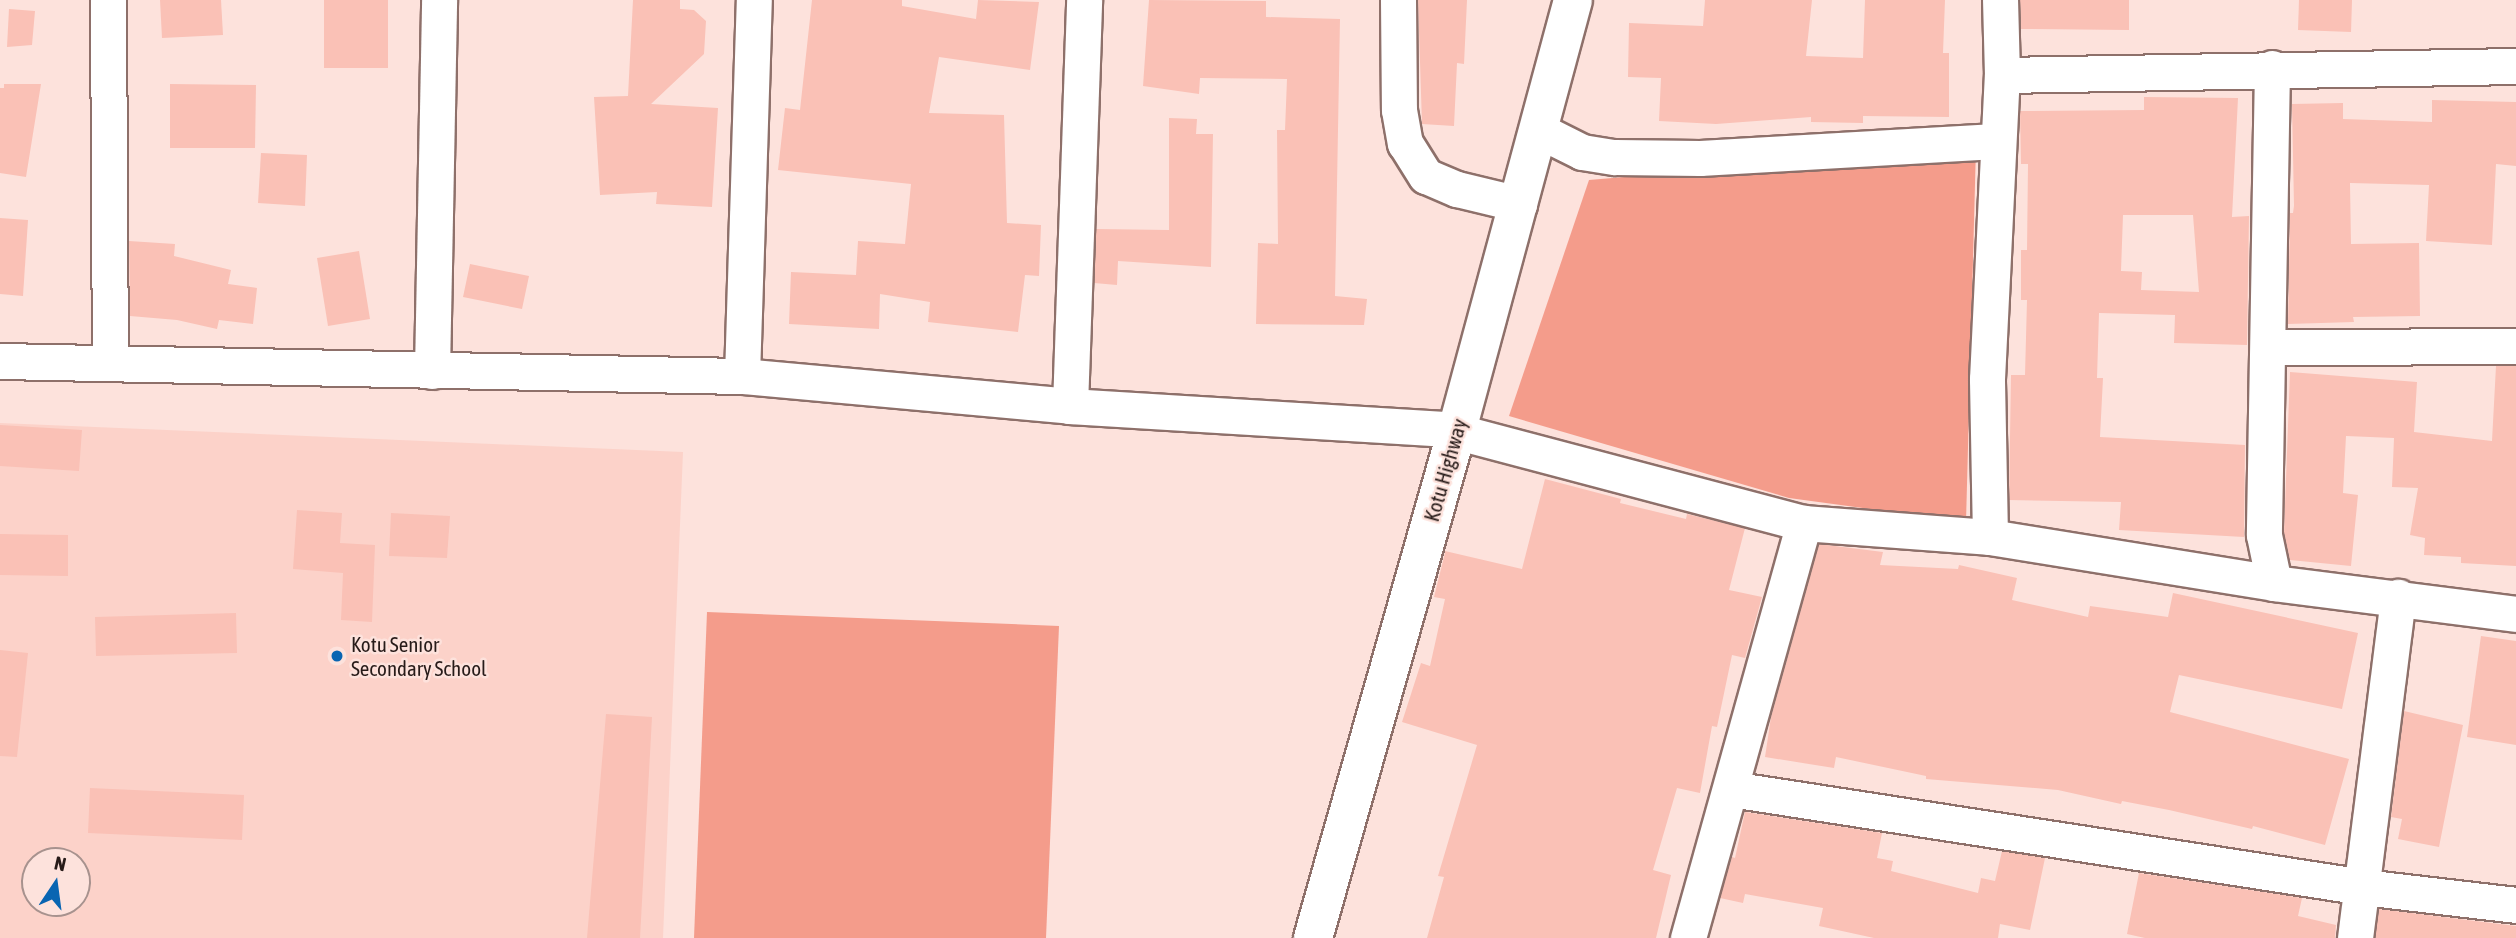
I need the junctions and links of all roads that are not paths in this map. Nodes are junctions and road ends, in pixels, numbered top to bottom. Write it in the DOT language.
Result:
graph roads {
  1 [pos="108,0"];
  2 [pos="439,0"];
  3 [pos="754,0"];
  4 [pos="1084,0"];
  5 [pos="1398,0"];
  6 [pos="1573,0"];
  7 [pos="2000,0"];
  8 [pos="2516,66"];
  9 [pos="2272,68"];
  10 [pos="2001,75"];
  11 [pos="1538,130"];
  12 [pos="1996,141"];
  13 [pos="1519,204"];
  14 [pos="2516,346"];
  15 [pos="2269,347"];
  16 [pos="0,361"];
  17 [pos="110,362"];
  18 [pos="432,371"];
  19 [pos="742,376"];
  20 [pos="1070,406"];
  21 [pos="1457,430"];
  22 [pos="1804,523"];
  23 [pos="1990,537"];
  24 [pos="2274,583"];
  25 [pos="2398,597"];
  26 [pos="2516,614"];
  27 [pos="1731,789"];
  28 [pos="2363,887"];
  29 [pos="2516,905"];
  30 [pos="1313,938"];
  31 [pos="1688,938"];
  32 [pos="2355,938"];
  1 -- 17 [label="street"];
  2 -- 18 [label="street"];
  3 -- 19 [label="street"];
  4 -- 20 [label="street"];
  5 -- 13 [label="street"];
  6 -- 11 [label="street, Kotu Highway"];
  7 -- 10 [label="street"];
  8 -- 9 [label="street"];
  9 -- 10 [label="street"];
  9 -- 15 [label="street"];
  10 -- 12 [label="street"];
  11 -- 12 [label="street"];
  11 -- 13 [label="street, Kotu Highway"];
  12 -- 23 [label="street"];
  13 -- 21 [label="street, Kotu Highway"];
  14 -- 15 [label="street"];
  15 -- 24 [label="street"];
  16 -- 17 [label="street"];
  17 -- 18 [label="street"];
  18 -- 19 [label="street"];
  19 -- 20 [label="street"];
  20 -- 21 [label="street"];
  21 -- 22 [label="street"];
  21 -- 30 [label="street, Kotu Highway"];
  22 -- 23 [label="street"];
  22 -- 27 [label="street"];
  23 -- 24 [label="street"];
  24 -- 25 [label="street"];
  25 -- 26 [label="street"];
  25 -- 28 [label="street"];
  27 -- 28 [label="street"];
  27 -- 31 [label="street"];
  28 -- 29 [label="street"];
  28 -- 32 [label="street"];
}
